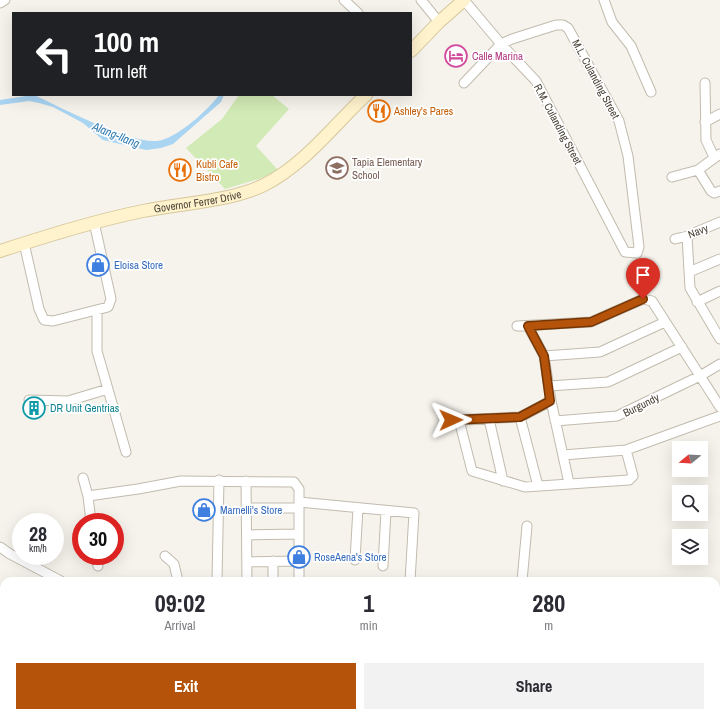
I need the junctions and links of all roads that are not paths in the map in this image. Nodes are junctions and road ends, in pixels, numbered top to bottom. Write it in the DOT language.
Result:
graph roads {
  1 [pos="5,0"];
  2 [pos="344,0"];
  3 [pos="422,0"];
  4 [pos="604,0"];
  5 [pos="458,2"];
  6 [pos="0,3"];
  7 [pos="357,12"];
  8 [pos="439,22"];
  9 [pos="501,44"];
  10 [pos="412,50"];
  11 [pos="464,83"];
  12 [pos="705,83"];
  13 [pos="651,92"];
  14 [pos="363,96"];
  15 [pos="720,114"];
  16 [pos="705,122"];
  17 [pos="717,156"];
  18 [pos="698,170"];
  19 [pos="672,178"];
  20 [pos="720,191"];
  21 [pos="94,222"];
  22 [pos="720,222"];
  23 [pos="686,236"];
  24 [pos="675,238"];
  25 [pos="24,243"];
  26 [pos="0,251"];
  27 [pos="637,253"];
  28 [pos="720,259"];
  29 [pos="688,272"];
  30 [pos="720,292"];
  31 [pos="697,302"];
  32 [pos="97,310"];
  33 [pos="665,322"];
  34 [pos="517,326"];
  35 [pos="528,326"];
  36 [pos="716,327"];
  37 [pos="720,339"];
  38 [pos="682,347"];
  39 [pos="544,356"];
  40 [pos="720,364"];
  41 [pos="700,376"];
  42 [pos="549,386"];
  43 [pos="108,389"];
  44 [pos="29,400"];
  45 [pos="550,401"];
  46 [pos="720,407"];
  47 [pos="720,416"];
  48 [pos="520,417"];
  49 [pos="489,419"];
  50 [pos="555,421"];
  51 [pos="626,450"];
  52 [pos="126,452"];
  53 [pos="563,455"];
  54 [pos="83,478"];
  55 [pos="219,480"];
  56 [pos="246,481"];
  57 [pos="504,481"];
  58 [pos="569,483"];
  59 [pos="538,486"];
  60 [pos="88,496"];
  61 [pos="299,505"];
  62 [pos="246,508"];
  63 [pos="358,508"];
  64 [pos="386,511"];
  65 [pos="90,513"];
  66 [pos="527,526"];
  67 [pos="299,534"];
  68 [pos="247,535"];
  69 [pos="0,547"];
  70 [pos="165,556"];
  71 [pos="355,560"];
  72 [pos="273,561"];
  73 [pos="299,561"];
  74 [pos="247,562"];
  75 [pos="383,566"];
  76 [pos="53,577"];
  77 [pos="177,577"];
  78 [pos="217,577"];
  79 [pos="247,577"];
  80 [pos="273,577"];
  81 [pos="299,577"];
  82 [pos="410,577"];
  83 [pos="522,577"];
  1 -- 6 [label="street"];
  2 -- 7 [label="street"];
  3 -- 8 [label="street"];
  4 -- 13 [label="street"];
  5 -- 8 [label="main road"];
  5 -- 9 [label="street, R.M. Culanding Street"];
  8 -- 10 [label="main road"];
  9 -- 11 [label="street, M.L. Culanding Street"];
  9 -- 27 [label="street, R.M. Culanding Street"];
  9 -- 27 [label="street, M.L. Culanding Street"];
  12 -- 16 [label="street"];
  14 -- 21 [label="main road, Governor Ferrer Drive"];
  15 -- 16 [label="street"];
  16 -- 17 [label="street"];
  17 -- 18 [label="street"];
  18 -- 19 [label="street"];
  18 -- 20 [label="street"];
  21 -- 25 [label="main road, Governor Ferrer Drive"];
  21 -- 32 [label="street"];
  22 -- 23 [label="street, Navy"];
  23 -- 24 [label="street, Navy"];
  23 -- 29 [label="street"];
  25 -- 26 [label="main road, Governor Ferrer Drive"];
  25 -- 32 [label="street"];
  28 -- 29 [label="street"];
  29 -- 31 [label="street"];
  30 -- 31 [label="street"];
  31 -- 36 [label="street"];
  32 -- 43 [label="street"];
  33 -- 35 [label="street"];
  33 -- 38 [label="street"];
  33 -- 39 [label="street"];
  34 -- 35 [label="street"];
  35 -- 39 [label="street"];
  36 -- 37 [label="street"];
  38 -- 41 [label="street"];
  38 -- 42 [label="street"];
  39 -- 42 [label="street"];
  40 -- 41 [label="street, Burgundy"];
  41 -- 46 [label="street"];
  41 -- 50 [label="street, Burgundy"];
  42 -- 45 [label="street"];
  43 -- 44 [label="street"];
  43 -- 52 [label="street"];
  45 -- 48 [label="street"];
  45 -- 50 [label="street"];
  47 -- 51 [label="street"];
  48 -- 49 [label="street"];
  48 -- 59 [label="street"];
  49 -- 57 [label="street"];
  49 -- 57 [label="street"];
  50 -- 53 [label="street"];
  51 -- 53 [label="street"];
  51 -- 58 [label="street"];
  53 -- 58 [label="street"];
  54 -- 60 [label="street"];
  55 -- 56 [label="street"];
  55 -- 60 [label="street"];
  55 -- 78 [label="street"];
  56 -- 61 [label="street"];
  56 -- 62 [label="street"];
  57 -- 59 [label="street"];
  58 -- 59 [label="street"];
  60 -- 65 [label="street"];
  61 -- 62 [label="street"];
  61 -- 63 [label="street"];
  61 -- 67 [label="street"];
  62 -- 68 [label="street"];
  63 -- 64 [label="street"];
  63 -- 71 [label="street"];
  64 -- 75 [label="street"];
  64 -- 82 [label="street"];
  66 -- 83 [label="street"];
  67 -- 68 [label="street"];
  67 -- 73 [label="street"];
  68 -- 74 [label="street"];
  69 -- 76 [label="street"];
  70 -- 77 [label="street"];
  72 -- 73 [label="street"];
  72 -- 74 [label="street"];
  72 -- 80 [label="street"];
  73 -- 81 [label="street"];
  74 -- 79 [label="street"];
}
